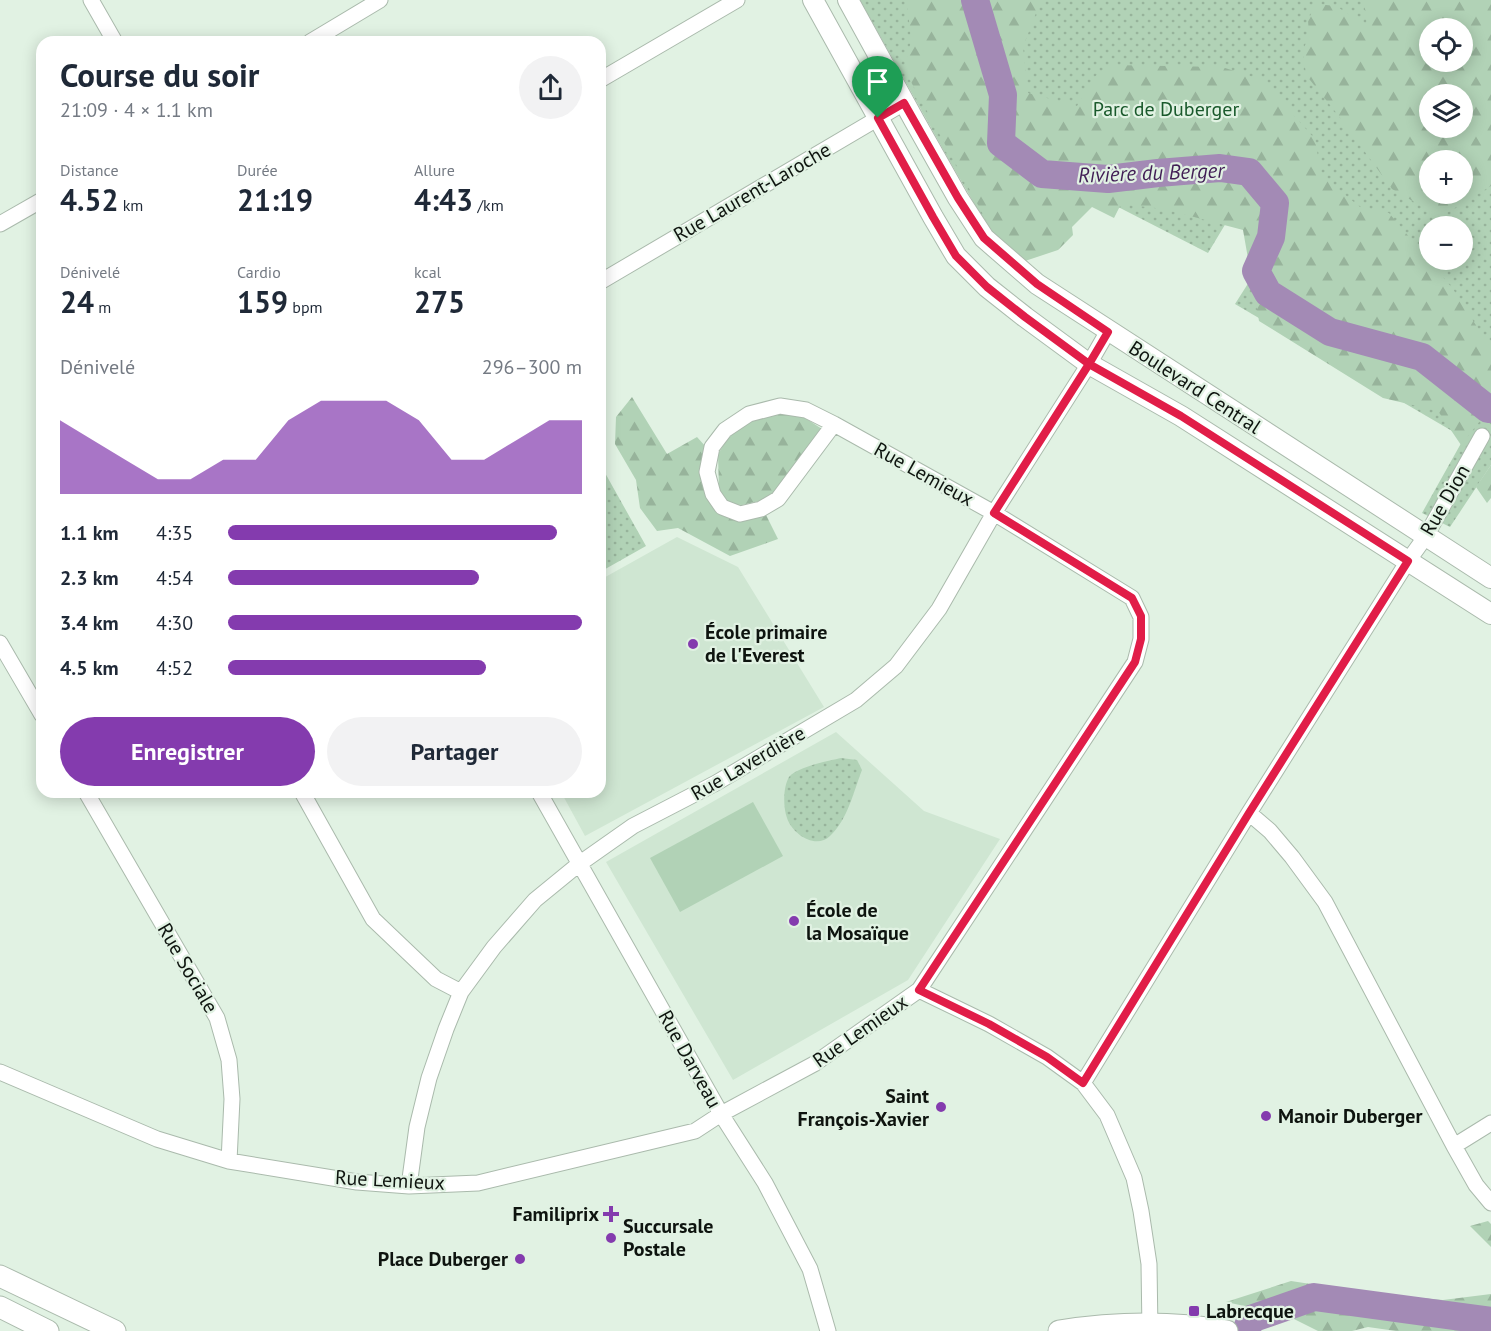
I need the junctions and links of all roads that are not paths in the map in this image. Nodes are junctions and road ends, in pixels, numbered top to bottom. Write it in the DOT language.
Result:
graph roads {
  1 [pos="91,0"];
  2 [pos="380,0"];
  3 [pos="737,0"];
  4 [pos="813,0"];
  5 [pos="848,0"];
  6 [pos="112,36"];
  7 [pos="320,36"];
  8 [pos="606,76"];
  9 [pos="904,103"];
  10 [pos="878,118"];
  11 [pos="36,203"];
  12 [pos="0,224"];
  13 [pos="606,278"];
  14 [pos="1108,332"];
  15 [pos="1089,364"];
  16 [pos="834,424"];
  17 [pos="1482,436"];
  18 [pos="994,513"];
  19 [pos="1426,536"];
  20 [pos="1408,561"];
  21 [pos="1491,578"];
  22 [pos="1491,614"];
  23 [pos="0,643"];
  24 [pos="36,705"];
  25 [pos="89,798"];
  26 [pos="305,798"];
  27 [pos="542,798"];
  28 [pos="1249,813"];
  29 [pos="579,864"];
  30 [pos="919,990"];
  31 [pos="461,992"];
  32 [pos="0,1072"];
  33 [pos="1083,1083"];
  34 [pos="721,1114"];
  35 [pos="1491,1123"];
  36 [pos="1454,1146"];
  37 [pos="229,1161"];
  38 [pos="409,1186"];
  39 [pos="1491,1203"];
  40 [pos="0,1276"];
  41 [pos="0,1307"];
  42 [pos="1150,1327"];
  43 [pos="1217,1329"];
  44 [pos="48,1331"];
  45 [pos="115,1331"];
  46 [pos="828,1331"];
  47 [pos="1059,1331"];
  1 -- 6 [label="street"];
  2 -- 7 [label="street"];
  3 -- 8 [label="street"];
  4 -- 10 [label="street, Boulevard Central"];
  5 -- 9 [label="street, Boulevard Central"];
  9 -- 10 [label="street, Rue Laurent-Laroche"];
  9 -- 14 [label="street, Boulevard Central"];
  10 -- 13 [label="street, Rue Laurent-Laroche"];
  10 -- 15 [label="street, Boulevard Central"];
  11 -- 12 [label="street"];
  14 -- 15 [label="street, Rue Laverdière"];
  14 -- 19 [label="street, Boulevard Central"];
  15 -- 18 [label="street, Rue Laverdière"];
  15 -- 20 [label="street, Boulevard Central"];
  16 -- 16 [label="street, Rue Lemieux"];
  16 -- 18 [label="street, Rue Lemieux"];
  17 -- 19 [label="street, Rue Dion"];
  18 -- 29 [label="street, Rue Laverdière"];
  18 -- 30 [label="street, Rue Lemieux"];
  19 -- 20 [label="street, Rue Dion"];
  19 -- 21 [label="street, Boulevard Central"];
  20 -- 22 [label="street, Boulevard Central"];
  20 -- 28 [label="street, Rue Dion"];
  23 -- 24 [label="street"];
  25 -- 37 [label="street, Rue Sociale"];
  26 -- 31 [label="street"];
  27 -- 29 [label="street, Rue Darveau"];
  28 -- 33 [label="street, Rue Dion"];
  28 -- 36 [label="street"];
  29 -- 31 [label="street, Rue Laverdière"];
  29 -- 34 [label="street, Rue Darveau"];
  30 -- 33 [label="street"];
  30 -- 34 [label="street, Rue Lemieux"];
  31 -- 38 [label="street, Rue Laverdière"];
  32 -- 37 [label="street, Rue Lemieux"];
  33 -- 42 [label="street"];
  34 -- 38 [label="street, Rue Lemieux"];
  34 -- 46 [label="street, Rue Darveau"];
  35 -- 36 [label="street"];
  36 -- 39 [label="street"];
  37 -- 38 [label="street, Rue Lemieux"];
  40 -- 45 [label="main road"];
  41 -- 44 [label="main road"];
  42 -- 43 [label="main road"];
  42 -- 47 [label="main road"];
}
